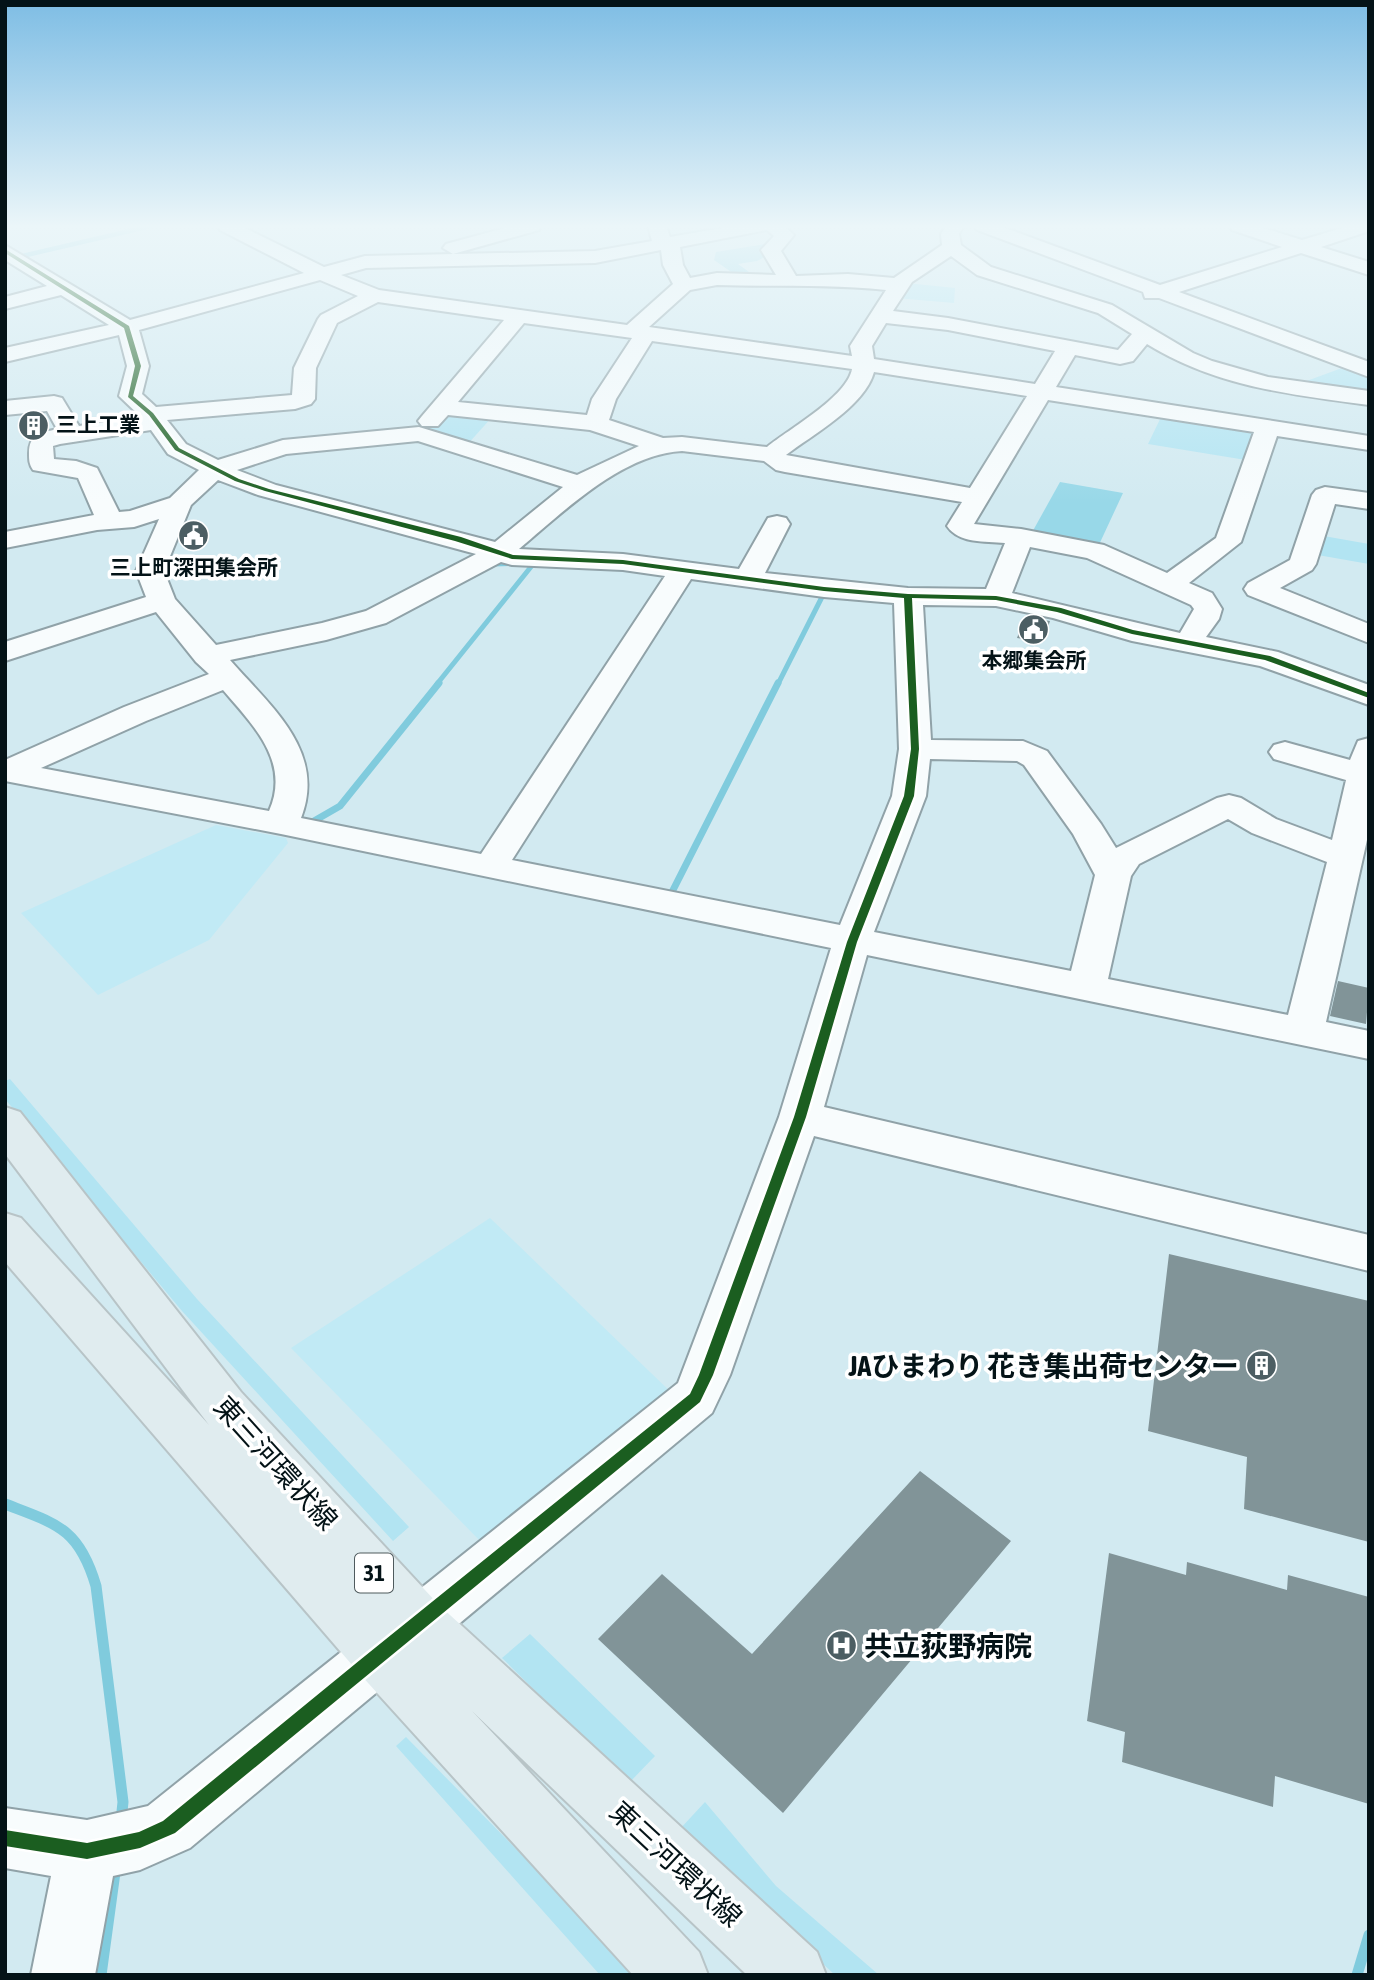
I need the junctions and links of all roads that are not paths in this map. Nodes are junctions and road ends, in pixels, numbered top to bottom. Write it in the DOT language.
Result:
graph roads {
  1 [pos="113,318"];
  2 [pos="159,318"];
  3 [pos="328,318"];
  4 [pos="516,318"];
  5 [pos="545,318"];
  6 [pos="652,318"];
  7 [pos="877,318"];
  8 [pos="900,318"];
  9 [pos="1120,318"];
  10 [pos="1232,318"];
  11 [pos="127,327"];
  12 [pos="640,331"];
  13 [pos="1144,333"];
  14 [pos="1068,348"];
  15 [pos="5,355"];
  16 [pos="864,364"];
  17 [pos="1369,370"];
  18 [pos="1042,391"];
  19 [pos="1369,398"];
  20 [pos="442,407"];
  21 [pos="5,408"];
  22 [pos="154,418"];
  23 [pos="593,423"];
  24 [pos="1268,427"];
  25 [pos="419,434"];
  26 [pos="72,435"];
  27 [pos="1369,443"];
  28 [pos="661,445"];
  29 [pos="772,453"];
  30 [pos="217,469"];
  31 [pos="583,485"];
  32 [pos="976,497"];
  33 [pos="1369,501"];
  34 [pos="179,503"];
  35 [pos="122,519"];
  36 [pos="777,524"];
  37 [pos="1020,537"];
  38 [pos="5,540"];
  39 [pos="498,553"];
  40 [pos="683,570"];
  41 [pos="150,571"];
  42 [pos="748,579"];
  43 [pos="1169,585"];
  44 [pos="908,596"];
  45 [pos="996,598"];
  46 [pos="162,601"];
  47 [pos="1369,634"];
  48 [pos="1187,644"];
  49 [pos="5,652"];
  50 [pos="217,667"];
  51 [pos="1369,696"];
  52 [pos="915,749"];
  53 [pos="1285,752"];
  54 [pos="1365,761"];
  55 [pos="6,771"];
  56 [pos="1361,817"];
  57 [pos="281,824"];
  58 [pos="1346,856"];
  59 [pos="489,868"];
  60 [pos="1113,874"];
  61 [pos="852,942"];
  62 [pos="1086,989"];
  63 [pos="1304,1031"];
  64 [pos="1369,1045"];
  65 [pos="800,1117"];
  66 [pos="5,1123"];
  67 [pos="5,1231"];
  68 [pos="1369,1253"];
  69 [pos="399,1638"];
  70 [pos="5,1838"];
  71 [pos="114,1845"];
  72 [pos="64,1975"];
  73 [pos="676,1975"];
  74 [pos="794,1975"];
  1 -- 11 [label="street"];
  2 -- 11 [label="street"];
  3 -- 22 [label="street"];
  4 -- 20 [label="street"];
  5 -- 12 [label="street"];
  6 -- 12 [label="street"];
  7 -- 16 [label="street"];
  8 -- 14 [label="street"];
  9 -- 13 [label="street"];
  10 -- 17 [label="street"];
  11 -- 15 [label="street"];
  11 -- 22 [label="street"];
  12 -- 16 [label="street"];
  12 -- 23 [label="street"];
  13 -- 14 [label="street"];
  13 -- 19 [label="street"];
  14 -- 18 [label="street"];
  16 -- 18 [label="street"];
  16 -- 29 [label="street"];
  18 -- 24 [label="street"];
  18 -- 32 [label="street"];
  20 -- 23 [label="street"];
  20 -- 25 [label="street"];
  21 -- 26 [label="street"];
  22 -- 26 [label="street"];
  22 -- 30 [label="street"];
  23 -- 28 [label="street"];
  24 -- 27 [label="street"];
  24 -- 43 [label="street"];
  25 -- 30 [label="street"];
  25 -- 31 [label="street"];
  26 -- 35 [label="street"];
  28 -- 29 [label="street"];
  28 -- 31 [label="street"];
  29 -- 32 [label="street"];
  30 -- 34 [label="street"];
  30 -- 39 [label="street"];
  31 -- 39 [label="street"];
  32 -- 37 [label="street"];
  33 -- 47 [label="street"];
  34 -- 35 [label="street"];
  34 -- 41 [label="street"];
  35 -- 38 [label="street"];
  35 -- 41 [label="street"];
  36 -- 42 [label="street"];
  37 -- 43 [label="street"];
  37 -- 45 [label="street"];
  39 -- 40 [label="street"];
  39 -- 50 [label="street"];
  40 -- 42 [label="street"];
  40 -- 59 [label="street"];
  41 -- 46 [label="street"];
  42 -- 44 [label="street"];
  43 -- 48 [label="street"];
  44 -- 45 [label="street"];
  44 -- 52 [label="street"];
  45 -- 48 [label="street"];
  46 -- 49 [label="street"];
  46 -- 50 [label="street"];
  48 -- 51 [label="street"];
  50 -- 55 [label="street"];
  50 -- 57 [label="street"];
  52 -- 60 [label="street"];
  52 -- 61 [label="street"];
  53 -- 54 [label="street"];
  54 -- 56 [label="street"];
  55 -- 57 [label="street"];
  56 -- 58 [label="street"];
  57 -- 59 [label="street"];
  58 -- 60 [label="street"];
  58 -- 63 [label="street"];
  59 -- 61 [label="street"];
  60 -- 62 [label="street"];
  61 -- 62 [label="street"];
  61 -- 65 [label="street"];
  62 -- 63 [label="street"];
  63 -- 64 [label="street"];
  65 -- 68 [label="street"];
  65 -- 69 [label="street"];
  66 -- 69 [label="main road, 東三河環状線 / 31"];
  67 -- 69 [label="main road, 東三河環状線 / 31"];
  69 -- 71 [label="street"];
  69 -- 73 [label="main road, 東三河環状線 / 31"];
  69 -- 74 [label="main road, 東三河環状線 / 31"];
  70 -- 71 [label="street"];
  71 -- 72 [label="street"];
}
